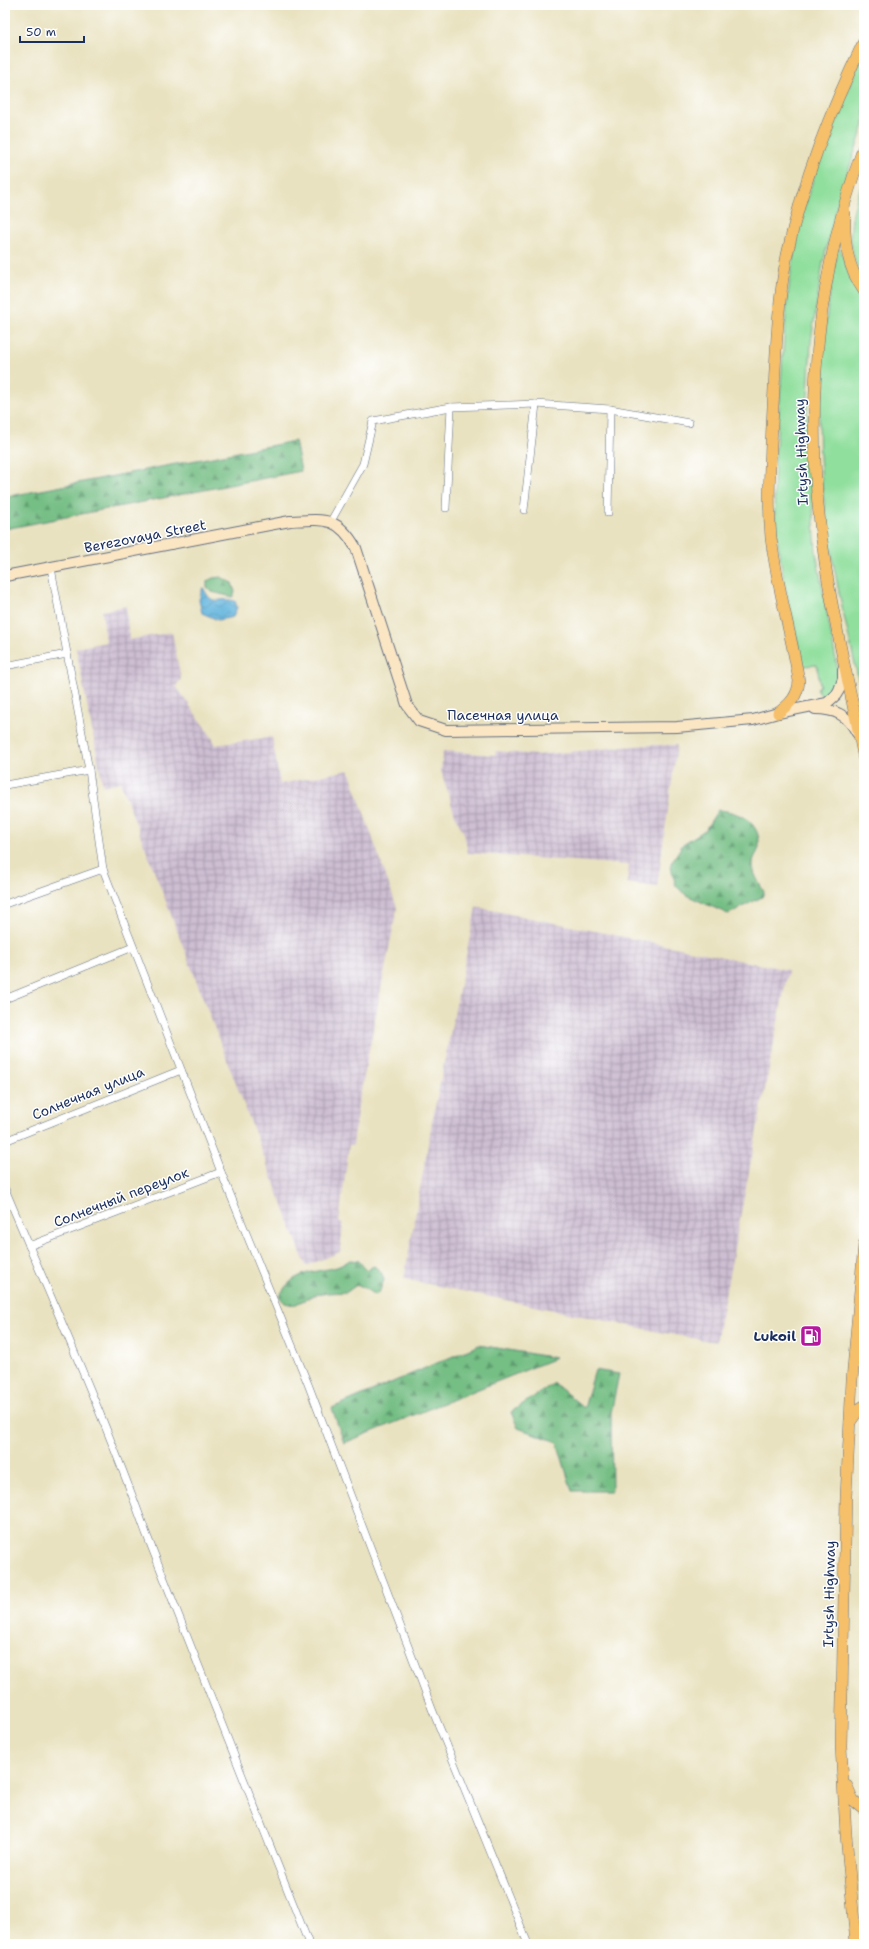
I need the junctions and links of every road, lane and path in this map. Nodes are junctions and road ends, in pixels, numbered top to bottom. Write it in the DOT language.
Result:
graph roads {
  1 [pos="864,41"];
  2 [pos="864,146"];
  3 [pos="846,195"];
  4 [pos="864,291"];
  5 [pos="536,404"];
  6 [pos="451,407"];
  7 [pos="610,409"];
  8 [pos="688,423"];
  9 [pos="446,508"];
  10 [pos="524,510"];
  11 [pos="608,513"];
  12 [pos="331,521"];
  13 [pos="51,568"];
  14 [pos="826,569"];
  15 [pos="5,576"];
  16 [pos="67,654"];
  17 [pos="5,666"];
  18 [pos="804,709"];
  19 [pos="778,713"];
  20 [pos="860,740"];
  21 [pos="864,760"];
  22 [pos="89,770"];
  23 [pos="5,785"];
  24 [pos="103,869"];
  25 [pos="5,904"];
  26 [pos="132,947"];
  27 [pos="5,999"];
  28 [pos="181,1070"];
  29 [pos="5,1141"];
  30 [pos="221,1172"];
  31 [pos="5,1189"];
  32 [pos="864,1244"];
  33 [pos="29,1246"];
  34 [pos="864,1406"];
  35 [pos="850,1422"];
  36 [pos="843,1762"];
  37 [pos="864,1809"];
  38 [pos="310,1944"];
  39 [pos="528,1944"];
  40 [pos="856,1944"];
  1 -- 19 [label="main road"];
  2 -- 3 [label="main road, Irtysh Highway"];
  3 -- 4 [label="main road"];
  3 -- 14 [label="main road, Irtysh Highway"];
  5 -- 6 [label="street"];
  5 -- 7 [label="street"];
  5 -- 10 [label="street"];
  6 -- 9 [label="street"];
  6 -- 12 [label="street"];
  7 -- 8 [label="street"];
  7 -- 11 [label="street"];
  12 -- 13 [label="main road, Berezovaya Street"];
  12 -- 19 [label="main road, Пасечная улица"];
  13 -- 15 [label="main road, Berezovaya Street"];
  13 -- 16 [label="street"];
  14 -- 18 [label="main road"];
  14 -- 20 [label="main road, Irtysh Highway"];
  16 -- 17 [label="street"];
  16 -- 22 [label="street"];
  18 -- 19 [label="main road, Пасечная улица"];
  18 -- 20 [label="main road"];
  20 -- 21 [label="main road, Irtysh Highway"];
  22 -- 23 [label="street"];
  22 -- 24 [label="street"];
  24 -- 25 [label="street"];
  24 -- 26 [label="street"];
  26 -- 27 [label="street"];
  26 -- 28 [label="street"];
  28 -- 29 [label="street, Солнечная улица"];
  28 -- 30 [label="street"];
  30 -- 33 [label="street, Солнечный переулок"];
  30 -- 39 [label="street"];
  31 -- 33 [label="street"];
  32 -- 35 [label="main road, Irtysh Highway"];
  33 -- 38 [label="street"];
  34 -- 35 [label="main road"];
  35 -- 36 [label="main road, Irtysh Highway"];
  36 -- 37 [label="main road"];
  36 -- 40 [label="main road, Irtysh Highway"];
}
